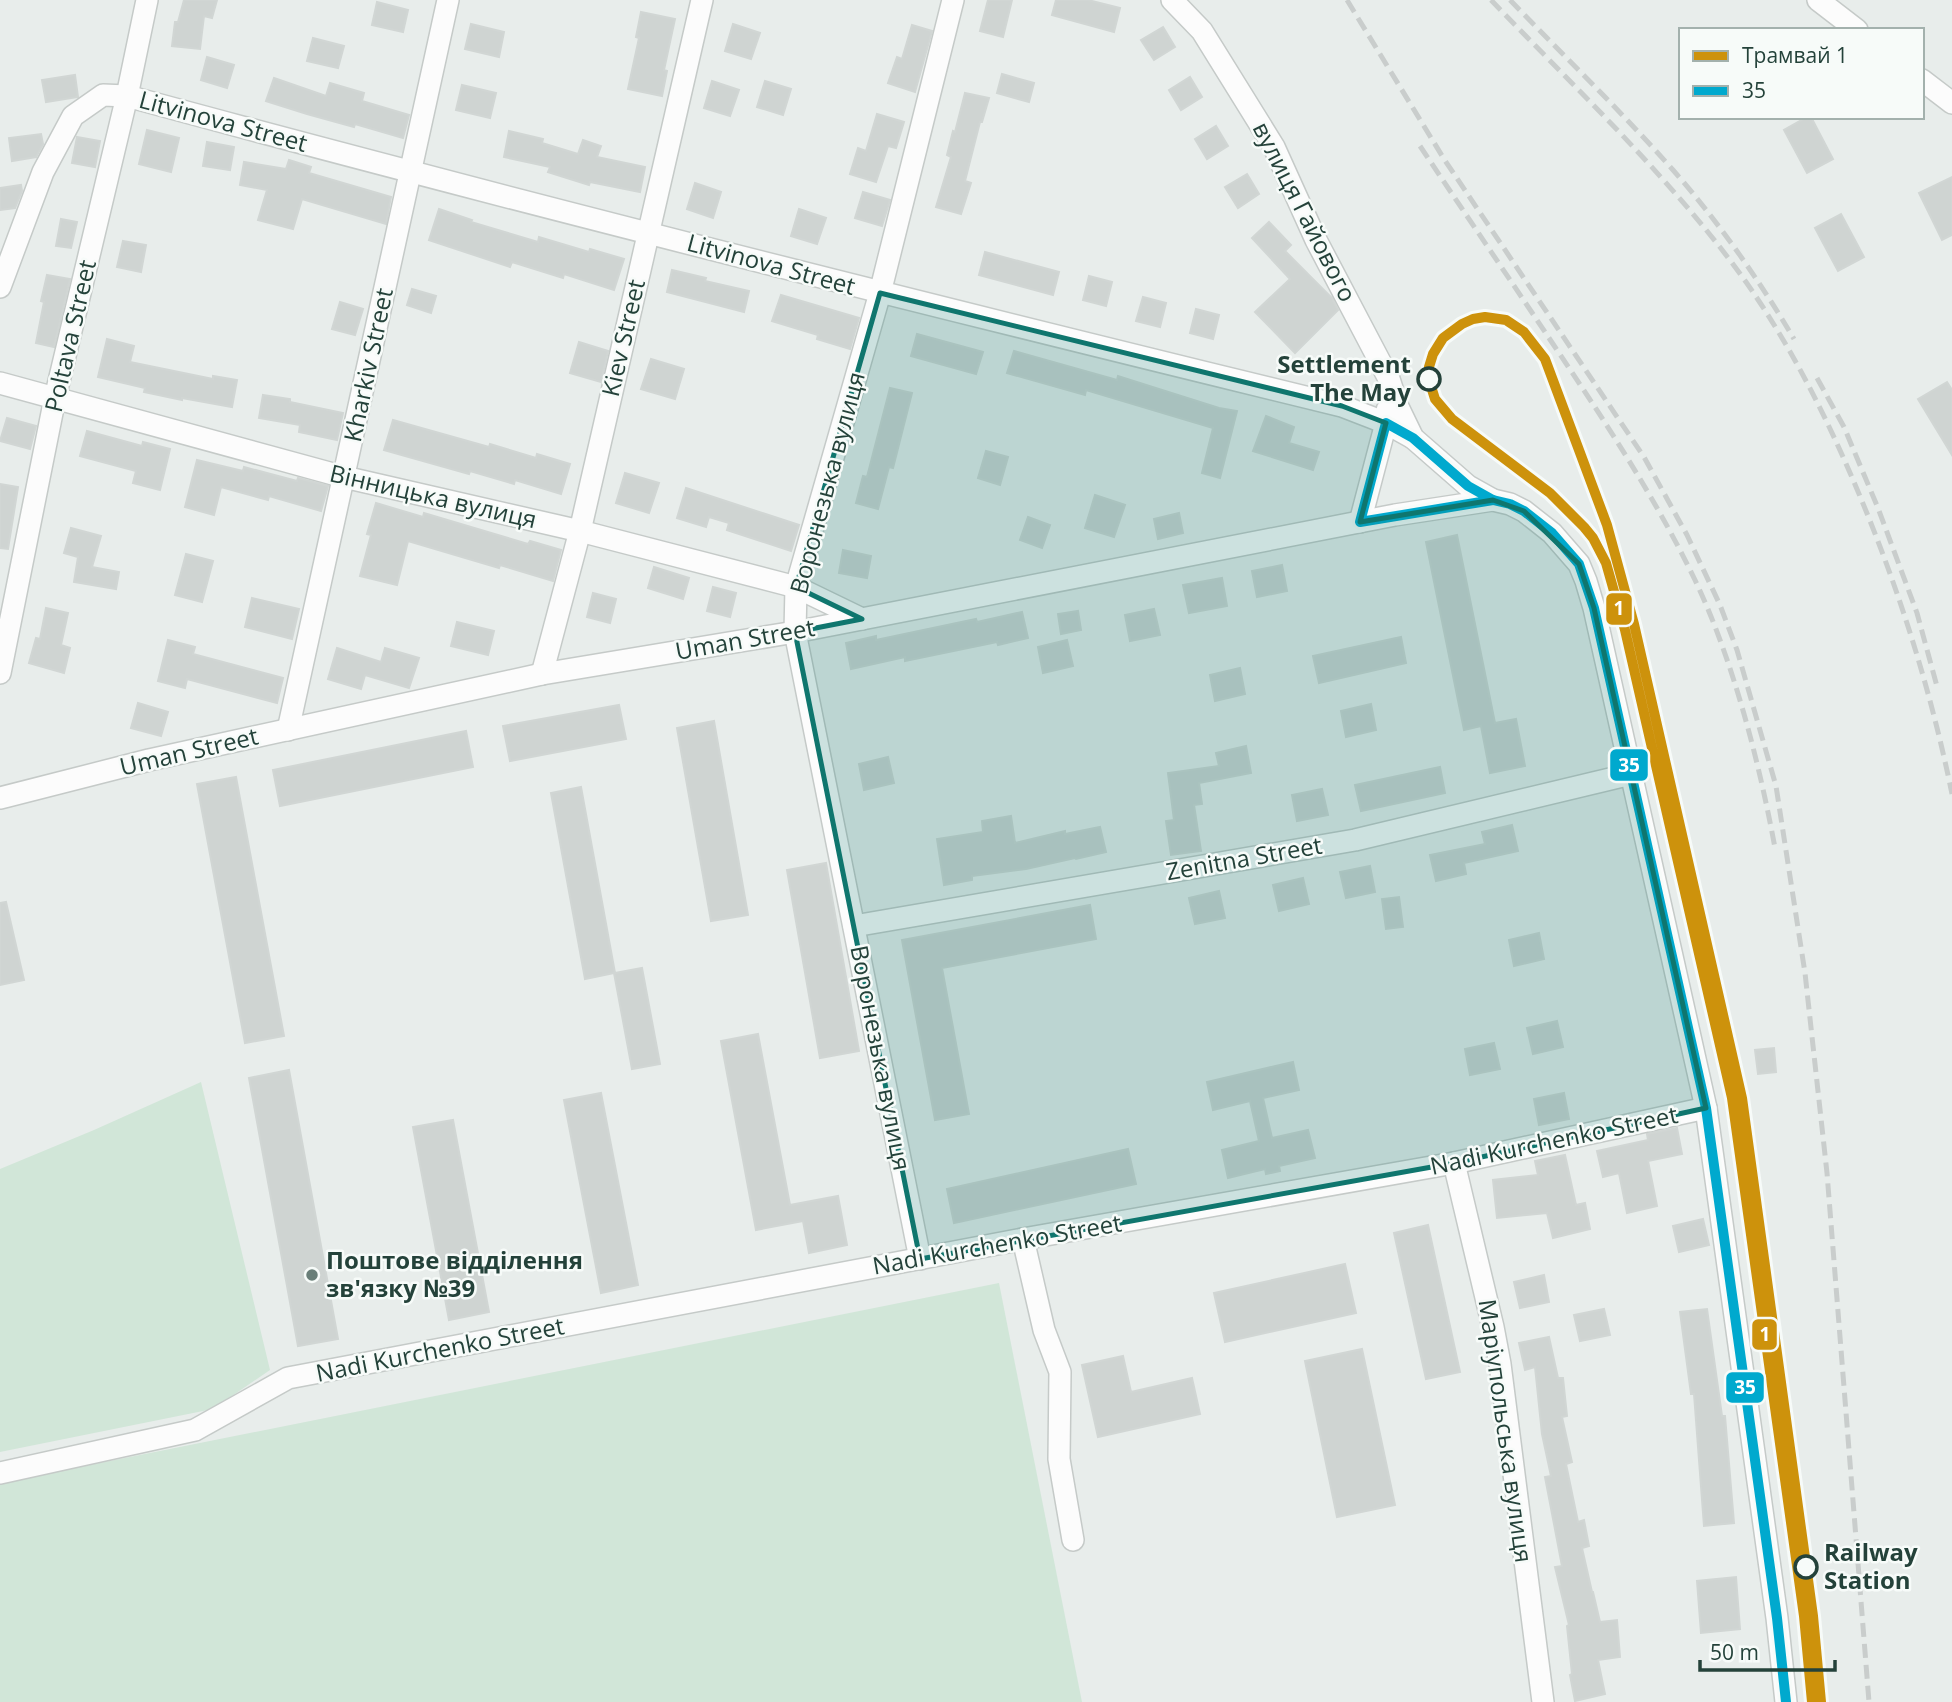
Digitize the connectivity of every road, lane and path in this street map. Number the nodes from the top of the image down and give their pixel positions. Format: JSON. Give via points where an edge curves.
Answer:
{"nodes":[{"id":1,"x":146,"y":0,"type":"edge"},
{"id":2,"x":448,"y":0,"type":"edge"},
{"id":3,"x":702,"y":0,"type":"edge"},
{"id":4,"x":953,"y":0,"type":"edge"},
{"id":5,"x":1172,"y":0,"type":"edge"},
{"id":6,"x":1818,"y":0,"type":"edge"},
{"id":7,"x":1854,"y":28,"type":"edge"},
{"id":8,"x":1924,"y":82,"type":"edge"},
{"id":9,"x":127,"y":96,"type":"junction"},
{"id":10,"x":1952,"y":103,"type":"edge"},
{"id":11,"x":411,"y":173,"type":"junction"},
{"id":12,"x":647,"y":233,"type":"junction"},
{"id":13,"x":0,"y":287,"type":"edge"},
{"id":14,"x":880,"y":293,"type":"junction"},
{"id":15,"x":1388,"y":379,"type":"junction"},
{"id":16,"x":0,"y":383,"type":"edge"},
{"id":17,"x":55,"y":398,"type":"junction"},
{"id":18,"x":1386,"y":423,"type":"junction"},
{"id":19,"x":1413,"y":438,"type":"junction"},
{"id":20,"x":344,"y":477,"type":"junction"},
{"id":21,"x":1493,"y":500,"type":"junction"},
{"id":22,"x":1360,"y":522,"type":"junction"},
{"id":23,"x":580,"y":531,"type":"junction"},
{"id":24,"x":796,"y":587,"type":"junction"},
{"id":25,"x":862,"y":619,"type":"junction"},
{"id":26,"x":795,"y":632,"type":"junction"},
{"id":27,"x":0,"y":673,"type":"edge"},
{"id":28,"x":542,"y":674,"type":"junction"},
{"id":29,"x":288,"y":730,"type":"junction"},
{"id":30,"x":1632,"y":774,"type":"junction"},
{"id":31,"x":0,"y":798,"type":"edge"},
{"id":32,"x":854,"y":926,"type":"junction"},
{"id":33,"x":1706,"y":1108,"type":"junction"},
{"id":34,"x":1454,"y":1163,"type":"junction"},
{"id":35,"x":1023,"y":1239,"type":"junction"},
{"id":36,"x":920,"y":1259,"type":"junction"},
{"id":37,"x":0,"y":1473,"type":"edge"},
{"id":38,"x":1073,"y":1540,"type":"dead end"},
{"id":39,"x":1544,"y":1702,"type":"edge"},
{"id":40,"x":1786,"y":1702,"type":"edge"}],
"edges":[{"from":1,"to":9,"type":"street","name":"Poltava Street"},
{"from":2,"to":11,"type":"street","name":"Kharkiv Street"},
{"from":3,"to":12,"type":"street","name":"Kiev Street"},
{"from":4,"to":14,"type":"street","name":"Воронезька вулиця"},
{"from":5,"to":15,"type":"street","name":"вулиця Гайового","via":[[1202,31],[1274,147]]},
{"from":6,"to":7,"type":"street"},
{"from":8,"to":10,"type":"street"},
{"from":9,"to":11,"type":"street","name":"Litvinova Street"},
{"from":9,"to":13,"type":"street","via":[[103,95],[73,116],[43,172]]},
{"from":9,"to":17,"type":"street","name":"Poltava Street"},
{"from":11,"to":12,"type":"street","name":"Litvinova Street"},
{"from":11,"to":20,"type":"street","name":"Kharkiv Street"},
{"from":12,"to":14,"type":"street","name":"Litvinova Street"},
{"from":12,"to":23,"type":"street","name":"Kiev Street"},
{"from":14,"to":18,"type":"street","name":"Litvinova Street","via":[[1342,407]]},
{"from":14,"to":24,"type":"street","name":"Воронезька вулиця"},
{"from":15,"to":18,"type":"street"},
{"from":15,"to":19,"type":"street","name":"вулиця Гайового"},
{"from":16,"to":17,"type":"street","name":"Вінницька вулиця"},
{"from":17,"to":20,"type":"street","name":"Вінницька вулиця"},
{"from":17,"to":27,"type":"street","name":"Poltava Street"},
{"from":18,"to":19,"type":"street","name":"Litvinova Street"},
{"from":18,"to":22,"type":"street"},
{"from":19,"to":21,"type":"street","via":[[1468,486]]},
{"from":20,"to":23,"type":"street","name":"Вінницька вулиця"},
{"from":20,"to":29,"type":"street","name":"Kharkiv Street"},
{"from":21,"to":22,"type":"street","name":"Uman Street"},
{"from":21,"to":30,"type":"street","via":[[1524,511],[1552,533],[1579,564],[1594,608]]},
{"from":22,"to":25,"type":"street","name":"Uman Street"},
{"from":23,"to":24,"type":"street","name":"Вінницька вулиця"},
{"from":23,"to":28,"type":"street","name":"Kiev Street"},
{"from":24,"to":25,"type":"street","name":"Вінницька вулиця"},
{"from":24,"to":26,"type":"street","name":"Воронезька вулиця"},
{"from":25,"to":26,"type":"street","name":"Uman Street"},
{"from":26,"to":28,"type":"street","name":"Uman Street"},
{"from":26,"to":32,"type":"street","name":"Воронезька вулиця"},
{"from":28,"to":29,"type":"street","name":"Uman Street"},
{"from":29,"to":31,"type":"street","name":"Uman Street"},
{"from":30,"to":32,"type":"street","name":"Zenitna Street","via":[[1355,840]]},
{"from":30,"to":33,"type":"street"},
{"from":32,"to":36,"type":"street","name":"Воронезька вулиця"},
{"from":33,"to":34,"type":"street","name":"Nadi Kurchenko Street"},
{"from":33,"to":40,"type":"street"},
{"from":34,"to":35,"type":"street","name":"Nadi Kurchenko Street"},
{"from":34,"to":39,"type":"street","name":"Маріупольська вулиця","via":[[1500,1364]]},
{"from":35,"to":36,"type":"street","name":"Nadi Kurchenko Street"},
{"from":35,"to":38,"type":"street","via":[[1044,1329],[1060,1372],[1059,1459]]},
{"from":36,"to":37,"type":"street","name":"Nadi Kurchenko Street","via":[[288,1378],[195,1430]]}]}
